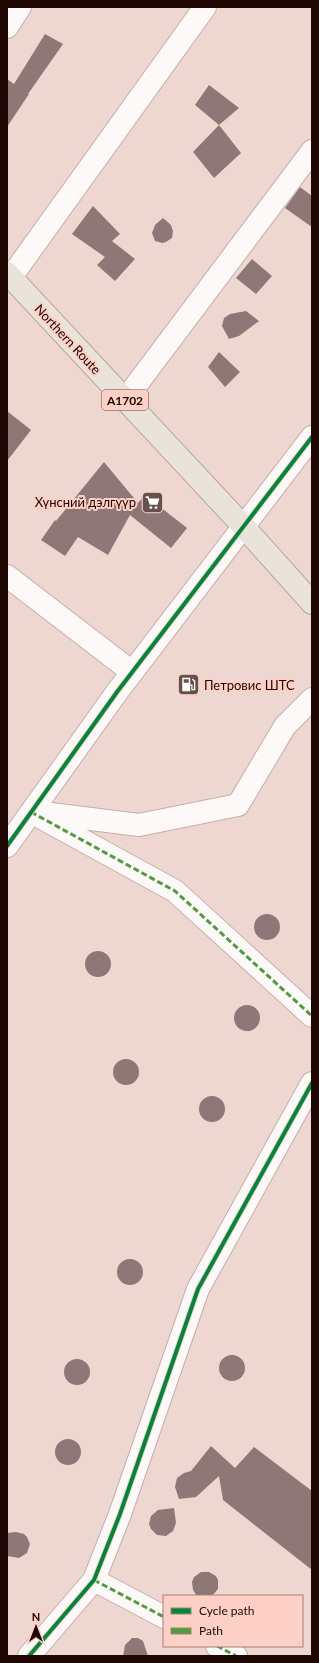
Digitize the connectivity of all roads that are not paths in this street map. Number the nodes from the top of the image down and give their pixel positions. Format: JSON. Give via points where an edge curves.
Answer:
{"nodes":[{"id":1,"x":20,"y":7,"type":"edge"},
{"id":2,"x":205,"y":7,"type":"edge"},
{"id":3,"x":7,"y":27,"type":"edge"},
{"id":4,"x":312,"y":151,"type":"edge"},
{"id":5,"x":9,"y":275,"type":"edge"},
{"id":6,"x":125,"y":400,"type":"junction"},
{"id":7,"x":312,"y":437,"type":"edge"},
{"id":8,"x":244,"y":527,"type":"junction"},
{"id":9,"x":7,"y":576,"type":"edge"},
{"id":10,"x":312,"y":602,"type":"edge"},
{"id":11,"x":132,"y":672,"type":"junction"},
{"id":12,"x":312,"y":699,"type":"edge"},
{"id":13,"x":31,"y":812,"type":"junction"},
{"id":14,"x":7,"y":846,"type":"edge"},
{"id":15,"x":312,"y":1016,"type":"edge"},
{"id":16,"x":312,"y":1083,"type":"edge"},
{"id":17,"x":94,"y":1580,"type":"junction"},
{"id":18,"x":163,"y":1616,"type":"edge"},
{"id":19,"x":220,"y":1647,"type":"edge"},
{"id":20,"x":29,"y":1656,"type":"edge"},
{"id":21,"x":236,"y":1656,"type":"edge"}],
"edges":[{"from":1,"to":3,"type":"street"},
{"from":2,"to":5,"type":"street"},
{"from":4,"to":6,"type":"street"},
{"from":5,"to":6,"type":"highway","name":"Northern Route","number":"A1702"},
{"from":6,"to":8,"type":"highway","name":"Northern Route","number":"A1702"},
{"from":7,"to":8,"type":"street"},
{"from":8,"to":10,"type":"highway","number":"A1702"},
{"from":8,"to":11,"type":"street"},
{"from":9,"to":11,"type":"street"},
{"from":11,"to":13,"type":"street"},
{"from":12,"to":13,"type":"street","via":[[285,726],[238,805],[139,826]]},
{"from":13,"to":14,"type":"street"},
{"from":13,"to":15,"type":"street","via":[[174,891]]},
{"from":16,"to":17,"type":"street","via":[[198,1289],[120,1514]]},
{"from":17,"to":18,"type":"street"},
{"from":17,"to":20,"type":"street"},
{"from":19,"to":21,"type":"street"}]}
